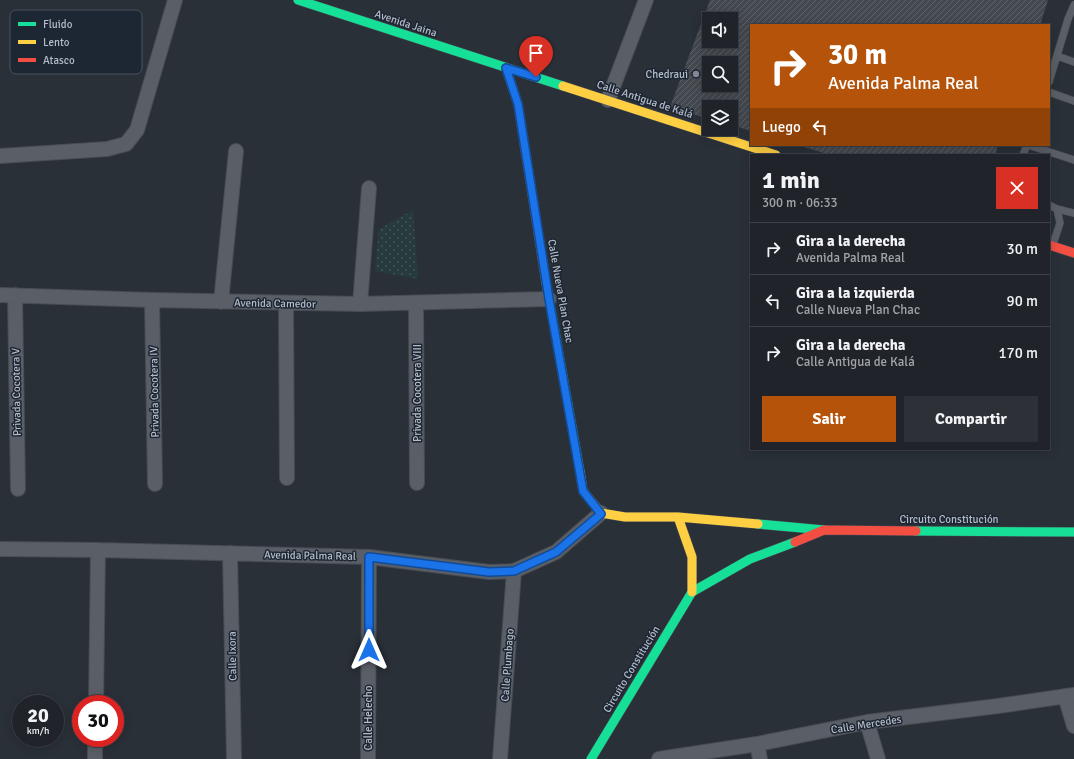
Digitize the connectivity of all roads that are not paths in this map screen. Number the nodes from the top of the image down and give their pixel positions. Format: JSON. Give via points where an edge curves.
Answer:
{"nodes":[{"id":1,"x":175,"y":0,"type":"edge"},
{"id":2,"x":298,"y":0,"type":"edge"},
{"id":3,"x":646,"y":0,"type":"edge"},
{"id":4,"x":1074,"y":5,"type":"edge"},
{"id":5,"x":1071,"y":20,"type":"edge"},
{"id":6,"x":1057,"y":56,"type":"junction"},
{"id":7,"x":1074,"y":62,"type":"edge"},
{"id":8,"x":506,"y":68,"type":"junction"},
{"id":9,"x":1050,"y":79,"type":"edge"},
{"id":10,"x":1050,"y":92,"type":"edge"},
{"id":11,"x":608,"y":100,"type":"junction"},
{"id":12,"x":1074,"y":101,"type":"edge"},
{"id":13,"x":1030,"y":146,"type":"edge"},
{"id":14,"x":236,"y":151,"type":"dead end"},
{"id":15,"x":773,"y":154,"type":"edge"},
{"id":16,"x":0,"y":156,"type":"edge"},
{"id":17,"x":1074,"y":160,"type":"edge"},
{"id":18,"x":369,"y":188,"type":"dead end"},
{"id":19,"x":1050,"y":206,"type":"edge"},
{"id":20,"x":1057,"y":209,"type":"junction"},
{"id":21,"x":1074,"y":213,"type":"edge"},
{"id":22,"x":1051,"y":246,"type":"edge"},
{"id":23,"x":1074,"y":253,"type":"edge"},
{"id":24,"x":0,"y":295,"type":"edge"},
{"id":25,"x":15,"y":295,"type":"junction"},
{"id":26,"x":549,"y":299,"type":"junction"},
{"id":27,"x":152,"y":300,"type":"junction"},
{"id":28,"x":222,"y":302,"type":"junction"},
{"id":29,"x":286,"y":303,"type":"junction"},
{"id":30,"x":416,"y":303,"type":"junction"},
{"id":31,"x":360,"y":304,"type":"junction"},
{"id":32,"x":287,"y":478,"type":"dead end"},
{"id":33,"x":417,"y":483,"type":"dead end"},
{"id":34,"x":155,"y":484,"type":"dead end"},
{"id":35,"x":18,"y":489,"type":"dead end"},
{"id":36,"x":601,"y":514,"type":"junction"},
{"id":37,"x":678,"y":517,"type":"junction"},
{"id":38,"x":824,"y":530,"type":"junction"},
{"id":39,"x":1074,"y":532,"type":"edge"},
{"id":40,"x":0,"y":549,"type":"edge"},
{"id":41,"x":98,"y":550,"type":"junction"},
{"id":42,"x":230,"y":553,"type":"junction"},
{"id":43,"x":369,"y":557,"type":"junction"},
{"id":44,"x":514,"y":571,"type":"junction"},
{"id":45,"x":692,"y":592,"type":"junction"},
{"id":46,"x":96,"y":695,"type":"edge"},
{"id":47,"x":1070,"y":696,"type":"edge"},
{"id":48,"x":868,"y":722,"type":"junction"},
{"id":49,"x":1074,"y":726,"type":"edge"},
{"id":50,"x":757,"y":744,"type":"junction"},
{"id":51,"x":95,"y":747,"type":"edge"},
{"id":52,"x":95,"y":759,"type":"edge"},
{"id":53,"x":234,"y":759,"type":"edge"},
{"id":54,"x":368,"y":759,"type":"edge"},
{"id":55,"x":500,"y":759,"type":"edge"},
{"id":56,"x":591,"y":759,"type":"edge"},
{"id":57,"x":659,"y":759,"type":"edge"},
{"id":58,"x":760,"y":759,"type":"edge"},
{"id":59,"x":878,"y":759,"type":"edge"}],
"edges":[{"from":1,"to":16,"type":"street","via":[[137,130],[126,144],[107,149]]},
{"from":2,"to":8,"type":"main road","name":"Avenida Jaina"},
{"from":3,"to":11,"type":"street"},
{"from":4,"to":5,"type":"lane"},
{"from":5,"to":6,"type":"lane"},
{"from":6,"to":7,"type":"lane"},
{"from":6,"to":9,"type":"lane"},
{"from":8,"to":11,"type":"main road","name":"Calle Antigua de Kalá"},
{"from":8,"to":26,"type":"main road","name":"Calle Nueva Plan Chac","via":[[518,104]]},
{"from":10,"to":12,"type":"lane"},
{"from":11,"to":15,"type":"main road","name":"Calle Antigua de Kalá"},
{"from":13,"to":17,"type":"lane"},
{"from":14,"to":28,"type":"street"},
{"from":18,"to":31,"type":"street"},
{"from":19,"to":20,"type":"lane"},
{"from":20,"to":21,"type":"lane"},
{"from":20,"to":22,"type":"lane","via":[[1060,223]]},
{"from":22,"to":23,"type":"main road"},
{"from":24,"to":25,"type":"street","name":"Avenida Camedor"},
{"from":25,"to":27,"type":"street","name":"Avenida Camedor"},
{"from":25,"to":35,"type":"street","name":"Privada Cocotera V"},
{"from":26,"to":30,"type":"street","name":"Avenida Camedor"},
{"from":26,"to":36,"type":"main road","name":"Calle Nueva Plan Chac","via":[[583,491]]},
{"from":27,"to":28,"type":"street","name":"Avenida Camedor"},
{"from":27,"to":34,"type":"street","name":"Privada Cocotera IV"},
{"from":28,"to":29,"type":"street","name":"Avenida Camedor"},
{"from":29,"to":31,"type":"street","name":"Avenida Camedor"},
{"from":29,"to":32,"type":"street"},
{"from":30,"to":31,"type":"street","name":"Avenida Camedor"},
{"from":30,"to":33,"type":"street","name":"Privada Cocotera VIII"},
{"from":36,"to":37,"type":"main road","name":"Circuito Constitución","via":[[625,518]]},
{"from":36,"to":44,"type":"street","name":"Avenida Palma Real","via":[[556,552]]},
{"from":37,"to":38,"type":"main road","name":"Circuito Constitución"},
{"from":37,"to":45,"type":"main road","via":[[692,557]]},
{"from":38,"to":39,"type":"main road","name":"Circuito Constitución"},
{"from":38,"to":45,"type":"main road","name":"Circuito Constitución","via":[[750,558]]},
{"from":40,"to":41,"type":"street","name":"Avenida Palma Real"},
{"from":41,"to":42,"type":"street","name":"Avenida Palma Real"},
{"from":41,"to":46,"type":"street"},
{"from":42,"to":43,"type":"street","name":"Avenida Palma Real"},
{"from":42,"to":53,"type":"street","name":"Calle Ixora"},
{"from":43,"to":44,"type":"street","name":"Avenida Palma Real","via":[[489,572]]},
{"from":43,"to":54,"type":"street","name":"Calle Helecho"},
{"from":44,"to":55,"type":"street","name":"Calle Plumbago"},
{"from":45,"to":56,"type":"main road","name":"Circuito Constitución"},
{"from":47,"to":48,"type":"street","name":"Calle Mercedes"},
{"from":47,"to":49,"type":"street"},
{"from":48,"to":50,"type":"street","name":"Calle Mercedes"},
{"from":48,"to":59,"type":"street"},
{"from":50,"to":57,"type":"street","name":"Calle Mercedes"},
{"from":50,"to":58,"type":"street"},
{"from":51,"to":52,"type":"street"}]}
